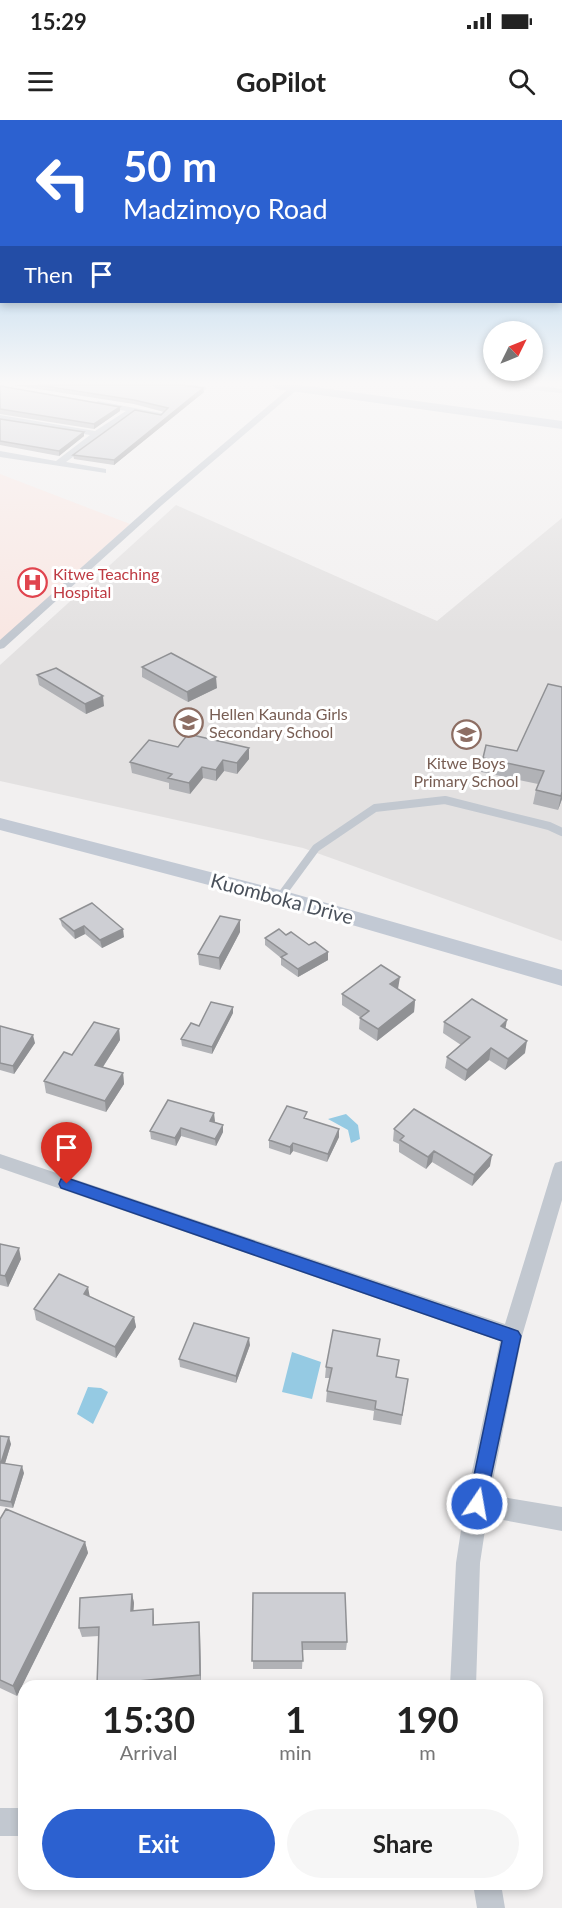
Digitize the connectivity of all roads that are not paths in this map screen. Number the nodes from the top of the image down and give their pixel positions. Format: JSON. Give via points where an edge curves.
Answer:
{"nodes":[{"id":1,"x":89,"y":468,"type":"edge"},
{"id":2,"x":200,"y":468,"type":"edge"},
{"id":3,"x":103,"y":471,"type":"dead end"},
{"id":4,"x":0,"y":646,"type":"edge"},
{"id":5,"x":0,"y":824,"type":"edge"},
{"id":6,"x":562,"y":832,"type":"edge"},
{"id":7,"x":280,"y":897,"type":"junction"},
{"id":8,"x":562,"y":978,"type":"edge"},
{"id":9,"x":0,"y":1161,"type":"edge"},
{"id":10,"x":562,"y":1168,"type":"edge"},
{"id":11,"x":512,"y":1336,"type":"junction"},
{"id":12,"x":477,"y":1504,"type":"junction"},
{"id":13,"x":562,"y":1519,"type":"edge"},
{"id":14,"x":463,"y":1680,"type":"edge"},
{"id":15,"x":0,"y":1822,"type":"edge"},
{"id":16,"x":18,"y":1822,"type":"edge"},
{"id":17,"x":488,"y":1890,"type":"edge"},
{"id":18,"x":491,"y":1908,"type":"edge"}],
"edges":[{"from":1,"to":3,"type":"street"},
{"from":2,"to":4,"type":"street"},
{"from":5,"to":7,"type":"main road","name":"Kuomboka Drive"},
{"from":6,"to":7,"type":"lane","via":[[445,800],[375,808],[316,848]]},
{"from":7,"to":8,"type":"main road","name":"Kuomboka Drive"},
{"from":9,"to":11,"type":"street"},
{"from":10,"to":11,"type":"street"},
{"from":11,"to":12,"type":"street"},
{"from":12,"to":13,"type":"street"},
{"from":12,"to":14,"type":"street","via":[[468,1563]]},
{"from":15,"to":16,"type":"street"},
{"from":17,"to":18,"type":"street"}]}
